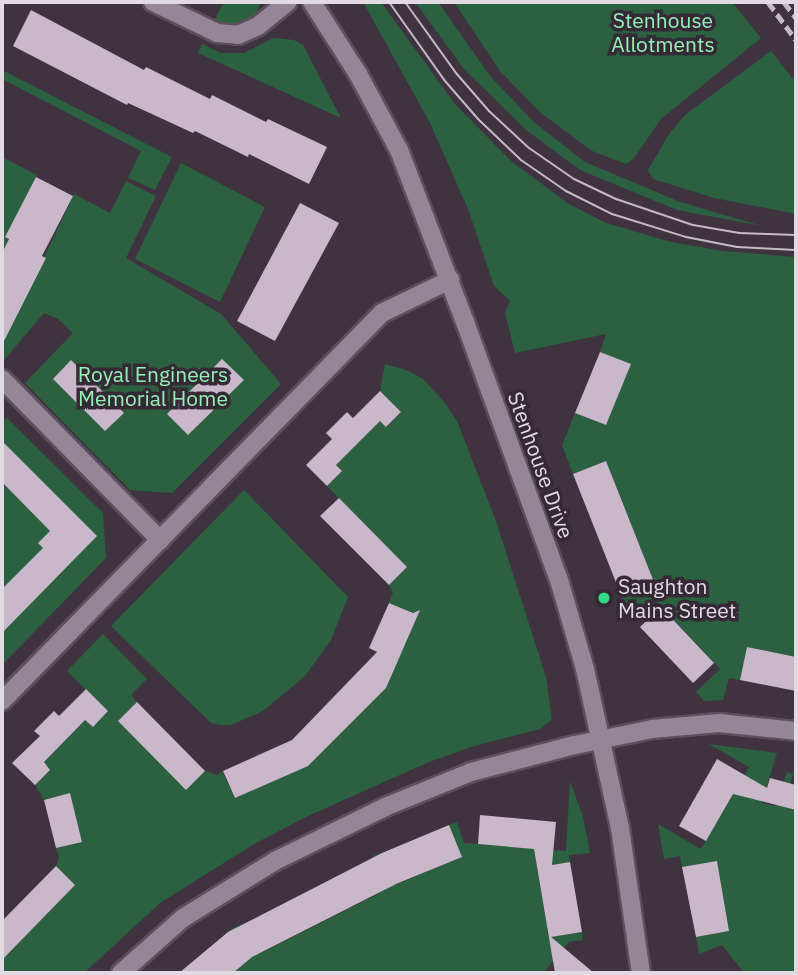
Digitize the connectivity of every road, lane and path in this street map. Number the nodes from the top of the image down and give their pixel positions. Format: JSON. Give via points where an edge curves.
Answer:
{"nodes":[{"id":1,"x":153,"y":2,"type":"edge"},
{"id":2,"x":288,"y":2,"type":"edge"},
{"id":3,"x":312,"y":2,"type":"edge"},
{"id":4,"x":450,"y":280,"type":"junction"},
{"id":5,"x":5,"y":389,"type":"edge"},
{"id":6,"x":160,"y":540,"type":"junction"},
{"id":7,"x":2,"y":701,"type":"edge"},
{"id":8,"x":796,"y":731,"type":"edge"},
{"id":9,"x":601,"y":739,"type":"junction"},
{"id":10,"x":121,"y":973,"type":"edge"},
{"id":11,"x":641,"y":973,"type":"edge"}],
"edges":[{"from":1,"to":2,"type":"street","via":[[217,33],[239,35]]},
{"from":3,"to":4,"type":"street","name":"Stenhouse Drive","via":[[399,150]]},
{"from":4,"to":6,"type":"street","via":[[382,313]]},
{"from":4,"to":9,"type":"street","name":"Stenhouse Drive","via":[[559,580]]},
{"from":5,"to":6,"type":"street"},
{"from":6,"to":7,"type":"street"},
{"from":8,"to":9,"type":"street","via":[[719,723]]},
{"from":9,"to":10,"type":"street","via":[[471,772],[356,820],[209,901]]},
{"from":9,"to":11,"type":"street","name":"Stenhouse Drive","via":[[620,828]]}]}
